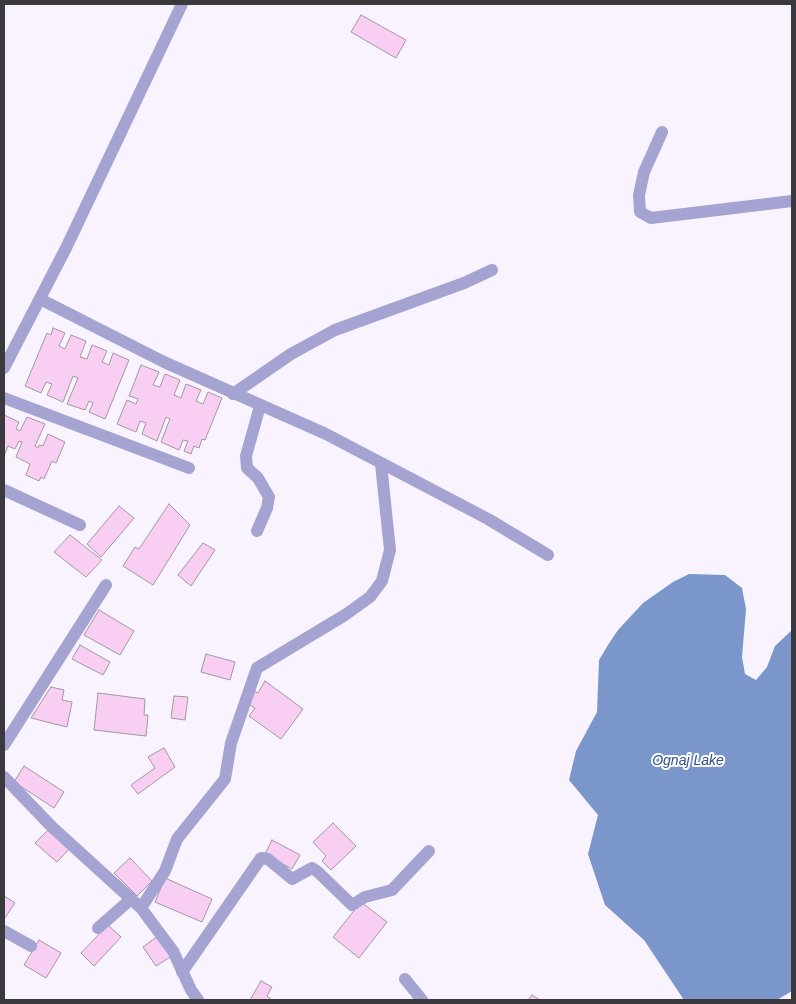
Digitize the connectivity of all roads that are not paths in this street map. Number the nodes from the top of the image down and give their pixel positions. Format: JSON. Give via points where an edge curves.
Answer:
{"nodes":[{"id":1,"x":182,"y":4,"type":"edge"},
{"id":2,"x":662,"y":132,"type":"dead end"},
{"id":3,"x":792,"y":201,"type":"edge"},
{"id":4,"x":492,"y":270,"type":"dead end"},
{"id":5,"x":40,"y":299,"type":"junction"},
{"id":6,"x":4,"y":368,"type":"edge"},
{"id":7,"x":233,"y":394,"type":"junction"},
{"id":8,"x":4,"y":398,"type":"edge"},
{"id":9,"x":260,"y":406,"type":"junction"},
{"id":10,"x":381,"y":464,"type":"junction"},
{"id":11,"x":189,"y":468,"type":"dead end"},
{"id":12,"x":4,"y":490,"type":"edge"},
{"id":13,"x":80,"y":525,"type":"dead end"},
{"id":14,"x":256,"y":531,"type":"dead end"},
{"id":15,"x":548,"y":555,"type":"dead end"},
{"id":16,"x":106,"y":585,"type":"dead end"},
{"id":17,"x":4,"y":745,"type":"edge"},
{"id":18,"x":4,"y":777,"type":"edge"},
{"id":19,"x":429,"y":851,"type":"dead end"},
{"id":20,"x":131,"y":900,"type":"junction"},
{"id":21,"x":142,"y":908,"type":"junction"},
{"id":22,"x":98,"y":928,"type":"dead end"},
{"id":23,"x":4,"y":931,"type":"edge"},
{"id":24,"x":31,"y":946,"type":"dead end"},
{"id":25,"x":182,"y":972,"type":"junction"},
{"id":26,"x":405,"y":979,"type":"dead end"},
{"id":27,"x":198,"y":1000,"type":"edge"},
{"id":28,"x":422,"y":1000,"type":"edge"}],
"edges":[{"from":1,"to":5,"type":"street"},
{"from":2,"to":3,"type":"street","via":[[644,172],[639,195],[640,212],[652,218]]},
{"from":4,"to":7,"type":"street","via":[[335,330],[291,354]]},
{"from":5,"to":6,"type":"street"},
{"from":5,"to":7,"type":"street"},
{"from":7,"to":9,"type":"street"},
{"from":8,"to":11,"type":"street"},
{"from":9,"to":10,"type":"street","via":[[326,434]]},
{"from":9,"to":14,"type":"street","via":[[246,456],[247,468],[258,478],[269,497]]},
{"from":10,"to":15,"type":"street","via":[[488,519]]},
{"from":10,"to":21,"type":"street","via":[[390,550],[382,581],[370,597],[345,615],[257,668],[231,743],[225,779],[177,839],[166,871]]},
{"from":12,"to":13,"type":"street"},
{"from":16,"to":17,"type":"street"},
{"from":18,"to":20,"type":"street","via":[[52,827]]},
{"from":19,"to":25,"type":"street","via":[[392,890],[365,897],[352,905],[312,868],[292,879],[268,859],[261,858]]},
{"from":20,"to":21,"type":"street"},
{"from":20,"to":22,"type":"street"},
{"from":21,"to":25,"type":"street","via":[[173,951]]},
{"from":23,"to":24,"type":"street"},
{"from":25,"to":27,"type":"street"},
{"from":26,"to":28,"type":"street"}]}
